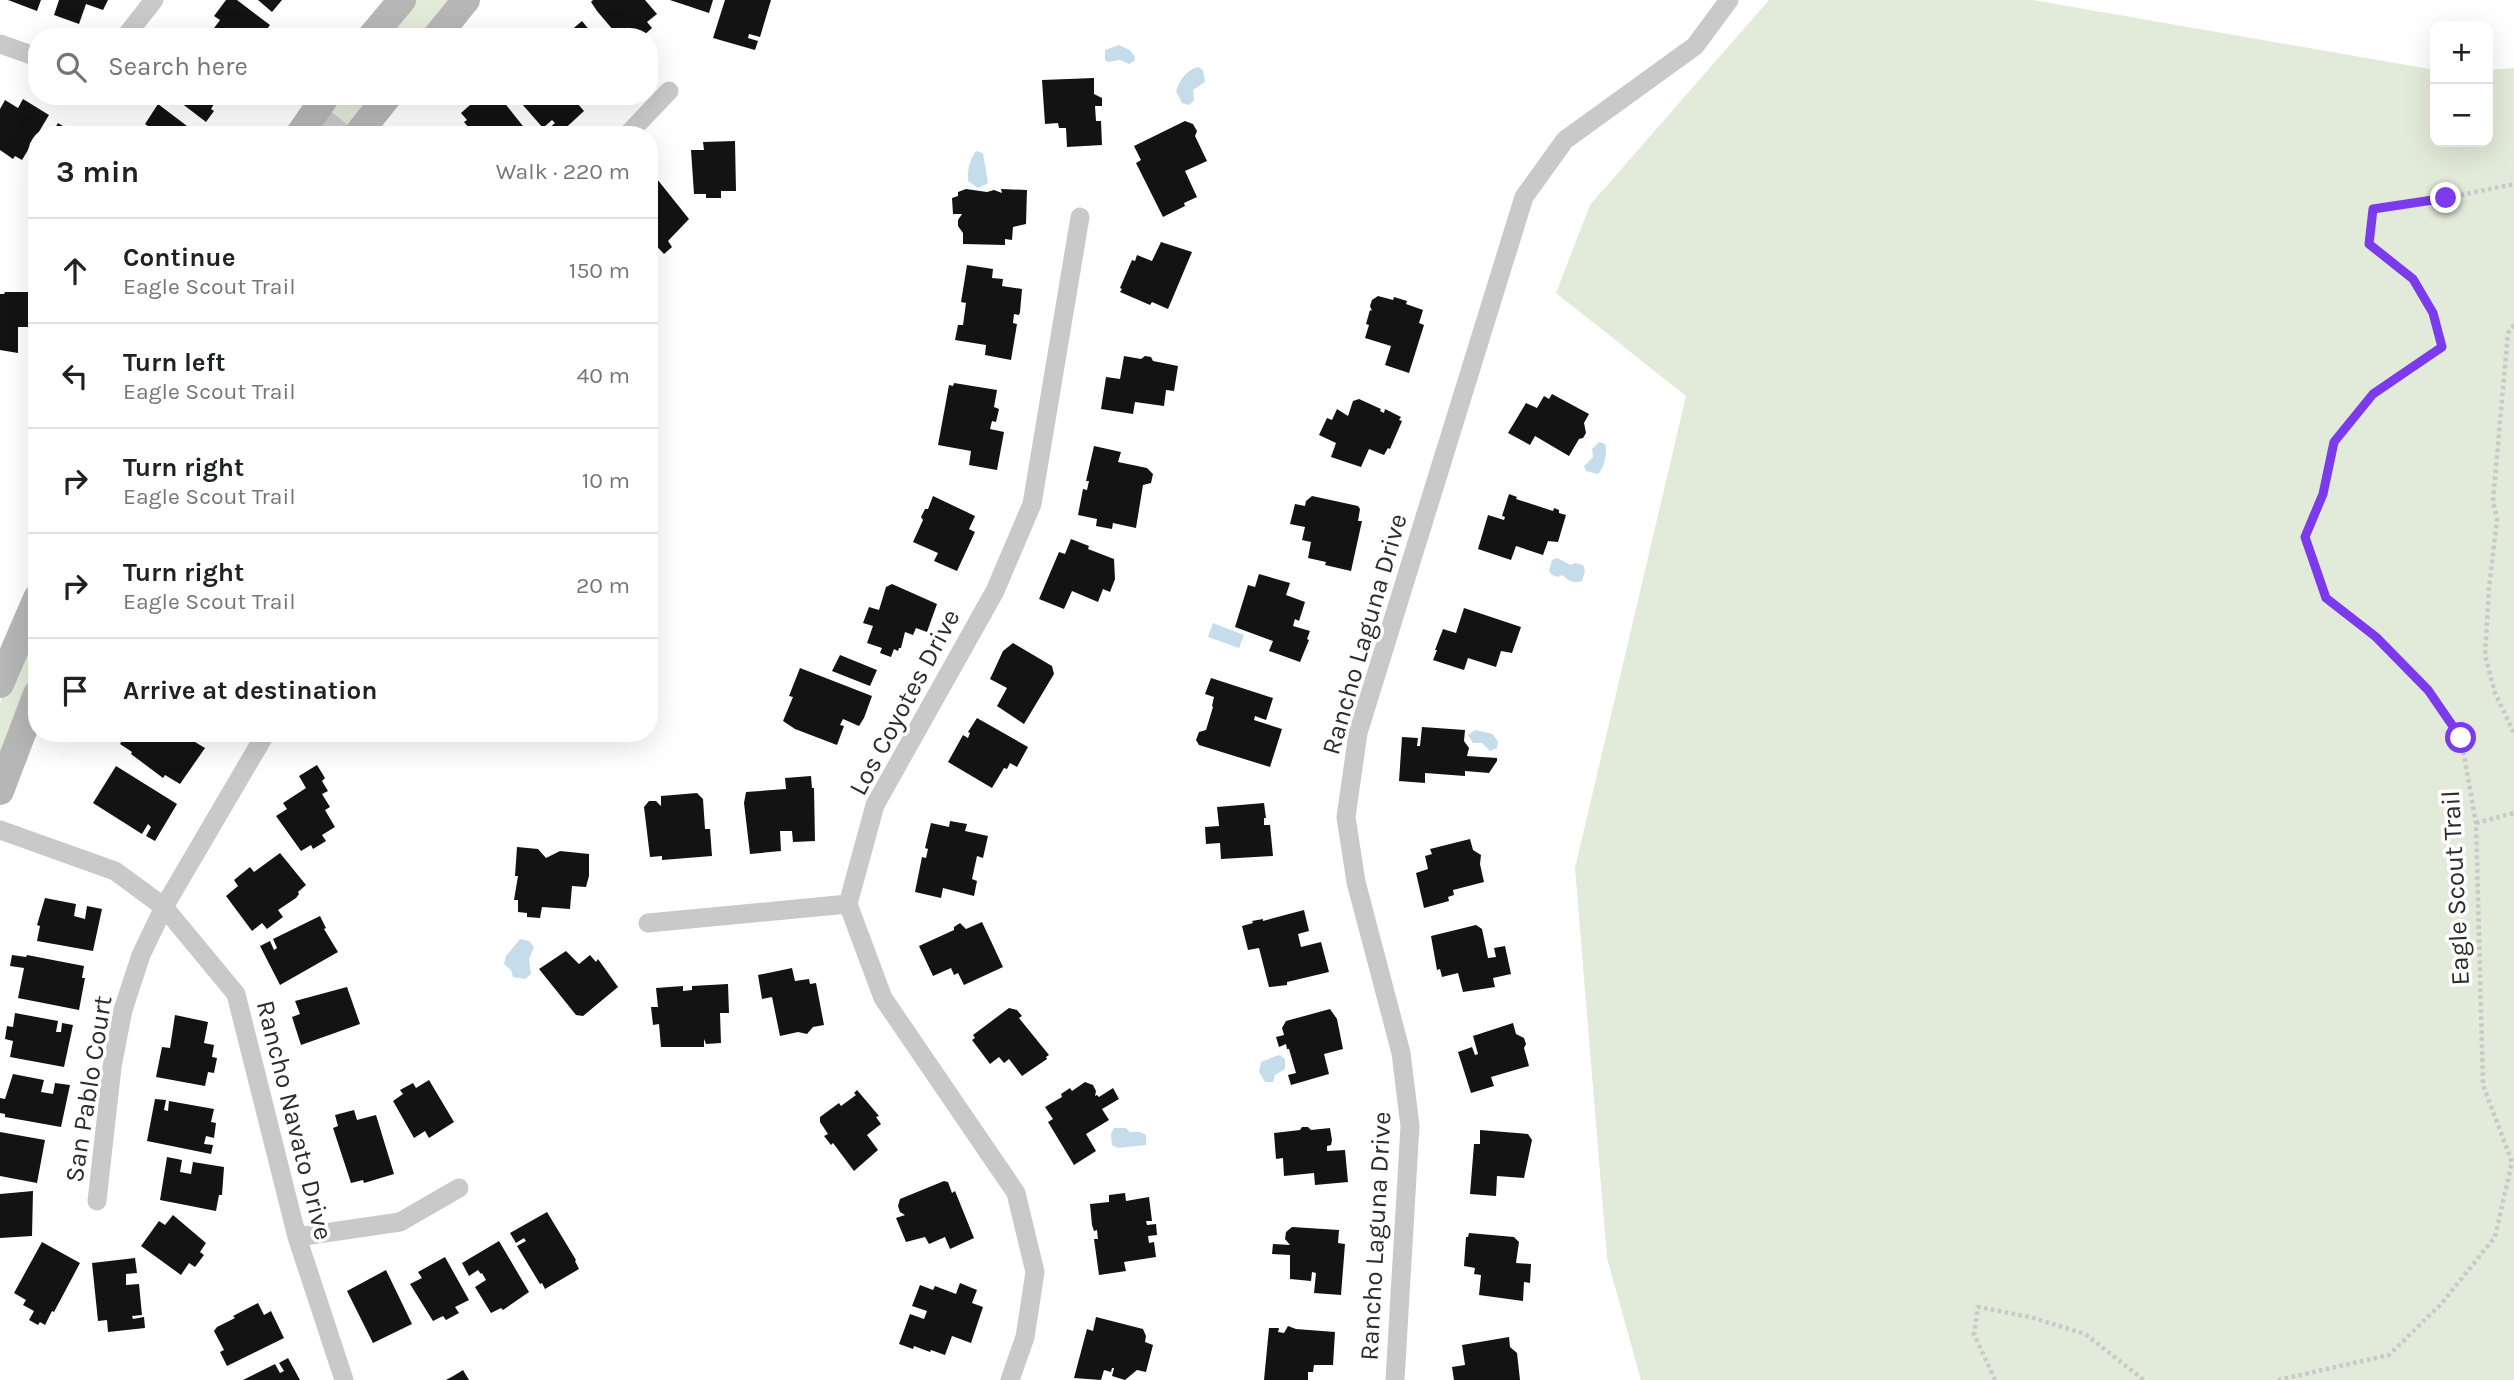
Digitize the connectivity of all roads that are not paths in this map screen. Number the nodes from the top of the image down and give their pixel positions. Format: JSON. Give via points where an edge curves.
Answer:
{"nodes":[{"id":1,"x":155,"y":0,"type":"edge"},
{"id":2,"x":402,"y":0,"type":"edge"},
{"id":3,"x":466,"y":0,"type":"edge"},
{"id":4,"x":1729,"y":0,"type":"edge"},
{"id":5,"x":132,"y":28,"type":"edge"},
{"id":6,"x":379,"y":28,"type":"edge"},
{"id":7,"x":443,"y":28,"type":"edge"},
{"id":8,"x":0,"y":44,"type":"edge"},
{"id":9,"x":28,"y":54,"type":"edge"},
{"id":10,"x":669,"y":91,"type":"dead end"},
{"id":11,"x":658,"y":103,"type":"edge"},
{"id":12,"x":319,"y":105,"type":"edge"},
{"id":13,"x":321,"y":105,"type":"edge"},
{"id":14,"x":381,"y":105,"type":"edge"},
{"id":15,"x":656,"y":105,"type":"edge"},
{"id":16,"x":305,"y":126,"type":"edge"},
{"id":17,"x":338,"y":126,"type":"edge"},
{"id":18,"x":365,"y":126,"type":"edge"},
{"id":19,"x":636,"y":126,"type":"edge"},
{"id":20,"x":1080,"y":217,"type":"dead end"},
{"id":21,"x":28,"y":619,"type":"edge"},
{"id":22,"x":0,"y":684,"type":"edge"},
{"id":23,"x":28,"y":718,"type":"edge"},
{"id":24,"x":261,"y":742,"type":"edge"},
{"id":25,"x":0,"y":791,"type":"edge"},
{"id":26,"x":0,"y":830,"type":"edge"},
{"id":27,"x":848,"y":905,"type":"junction"},
{"id":28,"x":164,"y":907,"type":"junction"},
{"id":29,"x":648,"y":923,"type":"dead end"},
{"id":30,"x":459,"y":1188,"type":"dead end"},
{"id":31,"x":97,"y":1201,"type":"dead end"},
{"id":32,"x":297,"y":1237,"type":"junction"},
{"id":33,"x":344,"y":1380,"type":"edge"},
{"id":34,"x":1010,"y":1380,"type":"edge"},
{"id":35,"x":1395,"y":1380,"type":"edge"}],
"edges":[{"from":1,"to":5,"type":"street"},
{"from":2,"to":6,"type":"main road"},
{"from":3,"to":7,"type":"main road"},
{"from":4,"to":35,"type":"street","name":"Rancho Laguna Drive","via":[[1695,46],[1565,140],[1524,197],[1358,733],[1346,817],[1356,882],[1401,1053],[1410,1126]]},
{"from":8,"to":9,"type":"street"},
{"from":10,"to":11,"type":"street"},
{"from":12,"to":16,"type":"main road"},
{"from":13,"to":17,"type":"street"},
{"from":14,"to":18,"type":"main road"},
{"from":15,"to":19,"type":"street"},
{"from":20,"to":27,"type":"street","name":"Los Coyotes Drive","via":[[1032,504],[995,591],[875,805]]},
{"from":21,"to":22,"type":"main road"},
{"from":23,"to":25,"type":"main road"},
{"from":24,"to":28,"type":"street","name":"San Pablo Court"},
{"from":26,"to":28,"type":"street","name":"Rancho Navato Drive","via":[[115,871]]},
{"from":27,"to":29,"type":"street"},
{"from":27,"to":34,"type":"street","via":[[883,998],[1016,1193],[1035,1272],[1025,1337]]},
{"from":28,"to":31,"type":"street","name":"San Pablo Court","via":[[141,955],[123,1010]]},
{"from":28,"to":32,"type":"street","name":"Rancho Navato Drive","via":[[236,994]]},
{"from":30,"to":32,"type":"street","via":[[400,1222]]},
{"from":32,"to":33,"type":"street","name":"Rancho Navato Drive"}]}
